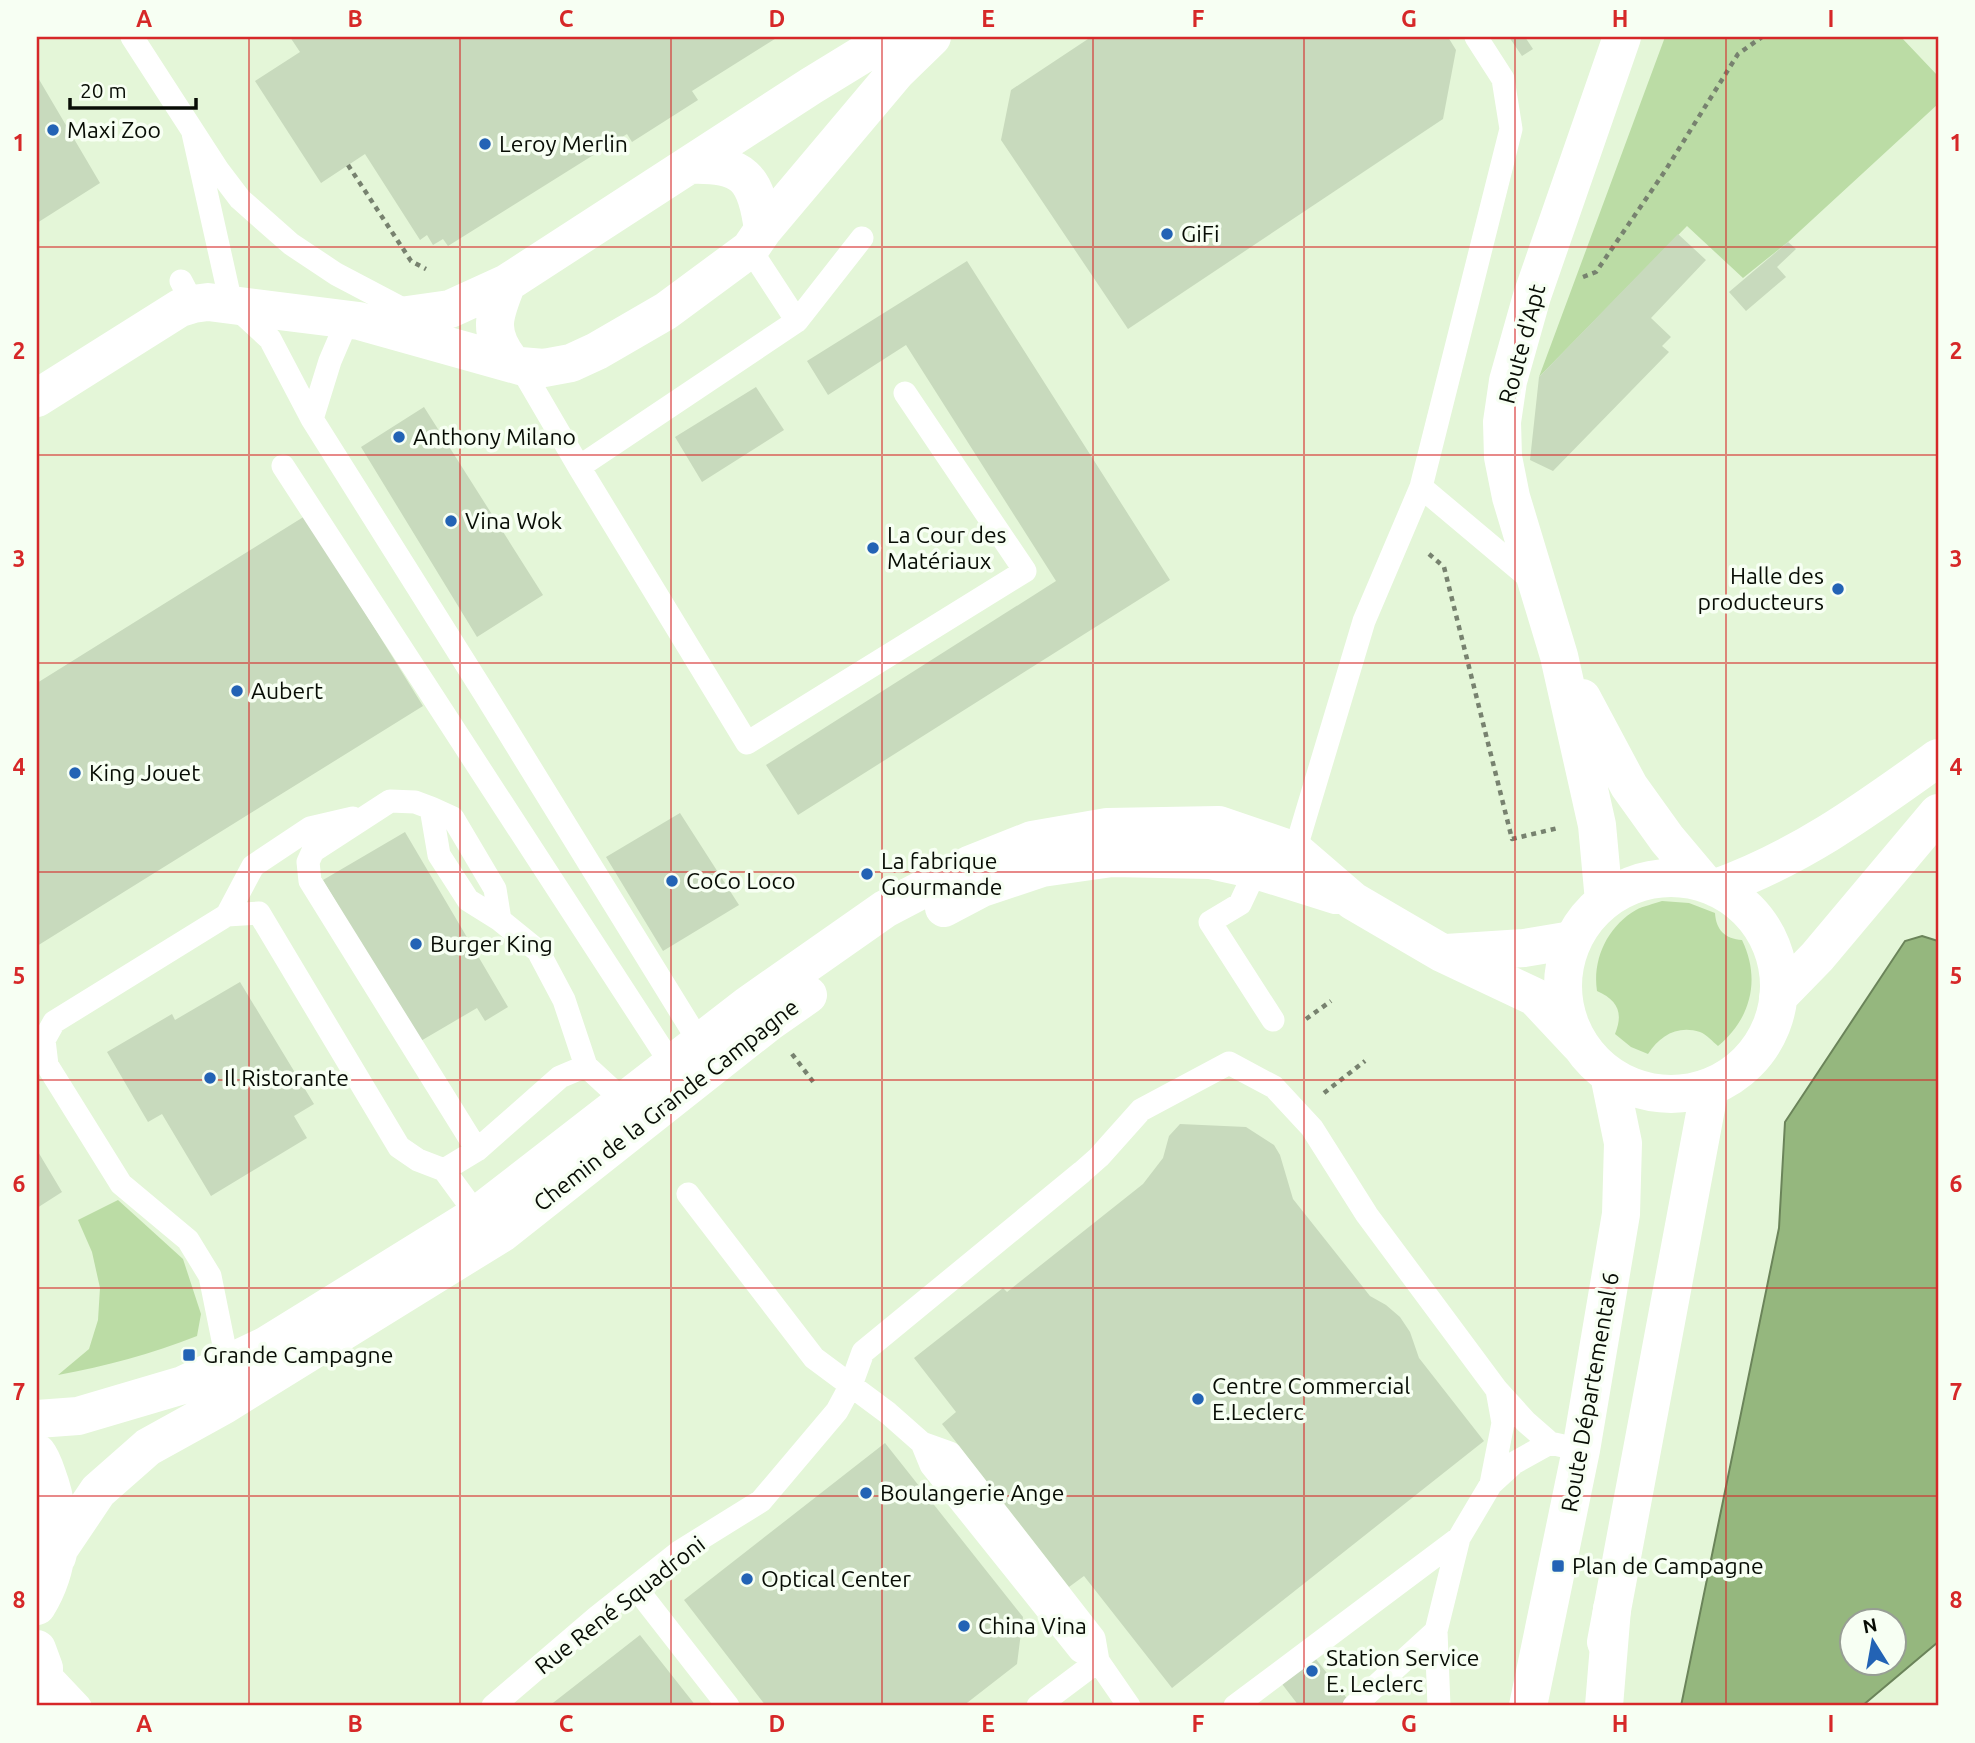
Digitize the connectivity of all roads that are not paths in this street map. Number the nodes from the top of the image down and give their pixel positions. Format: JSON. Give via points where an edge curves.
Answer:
{"nodes":[{"id":1,"x":132,"y":37,"type":"edge"},
{"id":2,"x":891,"y":37,"type":"edge"},
{"id":3,"x":932,"y":37,"type":"edge"},
{"id":4,"x":1476,"y":37,"type":"edge"},
{"id":5,"x":1622,"y":37,"type":"edge"},
{"id":6,"x":193,"y":133,"type":"junction"},
{"id":7,"x":689,"y":165,"type":"junction"},
{"id":8,"x":862,"y":238,"type":"dead end"},
{"id":9,"x":756,"y":239,"type":"junction"},
{"id":10,"x":507,"y":283,"type":"junction"},
{"id":11,"x":231,"y":303,"type":"junction"},
{"id":12,"x":414,"y":315,"type":"junction"},
{"id":13,"x":353,"y":320,"type":"junction"},
{"id":14,"x":797,"y":321,"type":"junction"},
{"id":15,"x":515,"y":364,"type":"junction"},
{"id":16,"x":905,"y":393,"type":"dead end"},
{"id":17,"x":37,"y":398,"type":"edge"},
{"id":18,"x":312,"y":419,"type":"junction"},
{"id":19,"x":284,"y":466,"type":"dead end"},
{"id":20,"x":579,"y":467,"type":"junction"},
{"id":21,"x":1421,"y":487,"type":"junction"},
{"id":22,"x":1537,"y":585,"type":"junction"},
{"id":23,"x":1559,"y":656,"type":"junction"},
{"id":24,"x":1938,"y":758,"type":"edge"},
{"id":25,"x":431,"y":808,"type":"junction"},
{"id":26,"x":1938,"y":813,"type":"edge"},
{"id":27,"x":366,"y":815,"type":"junction"},
{"id":28,"x":1295,"y":851,"type":"junction"},
{"id":29,"x":1256,"y":870,"type":"junction"},
{"id":30,"x":1710,"y":886,"type":"junction"},
{"id":31,"x":1353,"y":901,"type":"junction"},
{"id":32,"x":1604,"y":901,"type":"junction"},
{"id":33,"x":227,"y":915,"type":"junction"},
{"id":34,"x":500,"y":920,"type":"junction"},
{"id":35,"x":1572,"y":940,"type":"junction"},
{"id":36,"x":1442,"y":953,"type":"junction"},
{"id":37,"x":1779,"y":997,"type":"junction"},
{"id":38,"x":1273,"y":1020,"type":"dead end"},
{"id":39,"x":1579,"y":1044,"type":"junction"},
{"id":40,"x":686,"y":1054,"type":"junction"},
{"id":41,"x":586,"y":1066,"type":"junction"},
{"id":42,"x":1609,"y":1075,"type":"junction"},
{"id":43,"x":1710,"y":1087,"type":"junction"},
{"id":44,"x":630,"y":1115,"type":"junction"},
{"id":45,"x":477,"y":1150,"type":"junction"},
{"id":46,"x":444,"y":1170,"type":"junction"},
{"id":47,"x":688,"y":1194,"type":"dead end"},
{"id":48,"x":477,"y":1215,"type":"junction"},
{"id":49,"x":228,"y":1365,"type":"junction"},
{"id":50,"x":851,"y":1385,"type":"junction"},
{"id":51,"x":1497,"y":1390,"type":"junction"},
{"id":52,"x":37,"y":1419,"type":"edge"},
{"id":53,"x":1565,"y":1447,"type":"junction"},
{"id":54,"x":37,"y":1453,"type":"edge"},
{"id":55,"x":1491,"y":1483,"type":"junction"},
{"id":56,"x":1459,"y":1538,"type":"junction"},
{"id":57,"x":57,"y":1557,"type":"junction"},
{"id":58,"x":636,"y":1588,"type":"junction"},
{"id":59,"x":37,"y":1606,"type":"edge"},
{"id":60,"x":1612,"y":1609,"type":"junction"},
{"id":61,"x":1436,"y":1631,"type":"junction"},
{"id":62,"x":41,"y":1658,"type":"edge"},
{"id":63,"x":1098,"y":1661,"type":"junction"},
{"id":64,"x":43,"y":1706,"type":"edge"},
{"id":65,"x":80,"y":1706,"type":"edge"},
{"id":66,"x":493,"y":1706,"type":"edge"},
{"id":67,"x":728,"y":1706,"type":"edge"},
{"id":68,"x":1038,"y":1706,"type":"edge"},
{"id":69,"x":1129,"y":1706,"type":"edge"},
{"id":70,"x":1235,"y":1706,"type":"edge"},
{"id":71,"x":1354,"y":1706,"type":"edge"},
{"id":72,"x":1439,"y":1706,"type":"edge"},
{"id":73,"x":1528,"y":1706,"type":"edge"},
{"id":74,"x":1593,"y":1706,"type":"edge"},
{"id":75,"x":1604,"y":1706,"type":"edge"}],
"edges":[{"from":1,"to":6,"type":"lane"},
{"from":2,"to":7,"type":"main road"},
{"from":3,"to":9,"type":"main road","via":[[897,71]]},
{"from":4,"to":21,"type":"lane","via":[[1503,79],[1511,129]]},
{"from":5,"to":22,"type":"main road","name":"Route d'Apt","via":[[1532,296],[1508,381],[1503,457]]},
{"from":6,"to":11,"type":"lane"},
{"from":6,"to":12,"type":"lane","via":[[240,199],[291,244]]},
{"from":7,"to":9,"type":"main road","via":[[716,164],[748,181],[759,199]]},
{"from":7,"to":10,"type":"main road"},
{"from":8,"to":14,"type":"lane"},
{"from":9,"to":14,"type":"lane"},
{"from":9,"to":15,"type":"main road","via":[[666,311],[597,351],[544,368]]},
{"from":10,"to":12,"type":"main road","via":[[450,309]]},
{"from":10,"to":15,"type":"main road","via":[[495,314],[495,332],[499,348]]},
{"from":11,"to":13,"type":"main road"},
{"from":11,"to":17,"type":"main road","via":[[187,292],[169,315]]},
{"from":11,"to":18,"type":"lane","via":[[270,339]]},
{"from":12,"to":13,"type":"main road"},
{"from":13,"to":15,"type":"main road"},
{"from":13,"to":18,"type":"lane","via":[[330,361]]},
{"from":14,"to":20,"type":"lane"},
{"from":15,"to":20,"type":"lane"},
{"from":16,"to":20,"type":"lane","via":[[1025,571],[747,743]]},
{"from":18,"to":40,"type":"lane","via":[[494,708]]},
{"from":19,"to":40,"type":"lane"},
{"from":21,"to":22,"type":"lane"},
{"from":21,"to":28,"type":"lane","via":[[1364,621]]},
{"from":22,"to":23,"type":"main road","name":"Route d'Apt"},
{"from":23,"to":30,"type":"main road","name":"Route d'Apt","via":[[1629,786],[1667,839]]},
{"from":23,"to":32,"type":"main road","name":"Route d'Apt","via":[[1597,825]]},
{"from":24,"to":30,"type":"main road","via":[[1842,827],[1756,874]]},
{"from":25,"to":27,"type":"lane","via":[[390,801]]},
{"from":25,"to":34,"type":"lane","via":[[453,818],[495,889]]},
{"from":25,"to":34,"type":"lane","via":[[439,856],[468,900]]},
{"from":26,"to":37,"type":"main road"},
{"from":27,"to":33,"type":"lane","via":[[310,828],[253,866]]},
{"from":27,"to":45,"type":"lane","via":[[313,851],[308,862],[310,881]]},
{"from":28,"to":31,"type":"main road","name":"Chemin de la Grande Campagne"},
{"from":28,"to":40,"type":"main road","name":"Chemin de la Grande Campagne","via":[[1219,825],[1107,827],[1032,840],[969,865],[885,909]]},
{"from":29,"to":31,"type":"main road","name":"Chemin de la Grande Campagne"},
{"from":29,"to":38,"type":"lane","via":[[1240,904],[1210,922]]},
{"from":29,"to":44,"type":"main road","name":"Chemin de la Grande Campagne","via":[[1210,860],[1112,858],[1042,868],[982,888],[902,929]]},
{"from":30,"to":32,"type":"main road","via":[[1670,878],[1635,884]]},
{"from":30,"to":37,"type":"main road","via":[[1744,906],[1765,932],[1777,964]]},
{"from":31,"to":36,"type":"main road","name":"Chemin de la Grande Campagne"},
{"from":32,"to":35,"type":"main road"},
{"from":33,"to":46,"type":"lane","via":[[259,913],[399,1147]]},
{"from":33,"to":49,"type":"lane","via":[[54,1022],[44,1040],[47,1065],[121,1184],[188,1240],[209,1276]]},
{"from":34,"to":41,"type":"lane","via":[[538,951],[564,1000]]},
{"from":35,"to":36,"type":"main road"},
{"from":35,"to":39,"type":"main road","via":[[1563,975],[1565,1011]]},
{"from":36,"to":39,"type":"main road","name":"Chemin de la Grande Campagne","via":[[1535,997]]},
{"from":37,"to":43,"type":"main road","via":[[1772,1026],[1757,1052]]},
{"from":39,"to":42,"type":"main road"},
{"from":40,"to":44,"type":"main road","name":"Chemin de la Grande Campagne"},
{"from":41,"to":44,"type":"lane"},
{"from":41,"to":45,"type":"lane","via":[[559,1077]]},
{"from":42,"to":43,"type":"main road","via":[[1642,1091],[1676,1095]]},
{"from":42,"to":53,"type":"main road","name":"Route Départemental 6","via":[[1623,1143],[1621,1214]]},
{"from":43,"to":60,"type":"main road"},
{"from":44,"to":48,"type":"main road","name":"Chemin de la Grande Campagne"},
{"from":44,"to":57,"type":"main road","name":"Chemin de la Grande Campagne","via":[[502,1233],[148,1447],[98,1491]]},
{"from":45,"to":46,"type":"lane"},
{"from":46,"to":48,"type":"lane"},
{"from":47,"to":50,"type":"lane","via":[[814,1358]]},
{"from":48,"to":49,"type":"main road","name":"Chemin de la Grande Campagne"},
{"from":49,"to":52,"type":"main road","name":"Chemin de la Grande Campagne","via":[[183,1385],[78,1416]]},
{"from":50,"to":51,"type":"lane","name":"Rue René Squadroni","via":[[863,1352],[1090,1165],[1142,1110],[1229,1063],[1273,1087],[1312,1128],[1367,1215]]},
{"from":50,"to":58,"type":"lane","name":"Rue René Squadroni","via":[[837,1411],[761,1501],[679,1552]]},
{"from":50,"to":63,"type":"lane","via":[[922,1443],[950,1453],[1094,1638]]},
{"from":51,"to":53,"type":"lane","via":[[1526,1422]]},
{"from":51,"to":55,"type":"lane","via":[[1503,1423]]},
{"from":53,"to":55,"type":"lane","via":[[1514,1463]]},
{"from":53,"to":73,"type":"main road","name":"Route Départemental 6"},
{"from":54,"to":57,"type":"main road","via":[[58,1507]]},
{"from":55,"to":56,"type":"lane"},
{"from":56,"to":61,"type":"lane"},
{"from":56,"to":70,"type":"lane"},
{"from":57,"to":59,"type":"main road"},
{"from":58,"to":66,"type":"lane","name":"Rue René Squadroni"},
{"from":58,"to":67,"type":"lane"},
{"from":60,"to":74,"type":"main road"},
{"from":60,"to":75,"type":"main road"},
{"from":61,"to":71,"type":"lane"},
{"from":61,"to":72,"type":"lane"},
{"from":62,"to":64,"type":"main road"},
{"from":62,"to":65,"type":"lane"},
{"from":63,"to":68,"type":"lane"},
{"from":63,"to":69,"type":"lane"}]}
